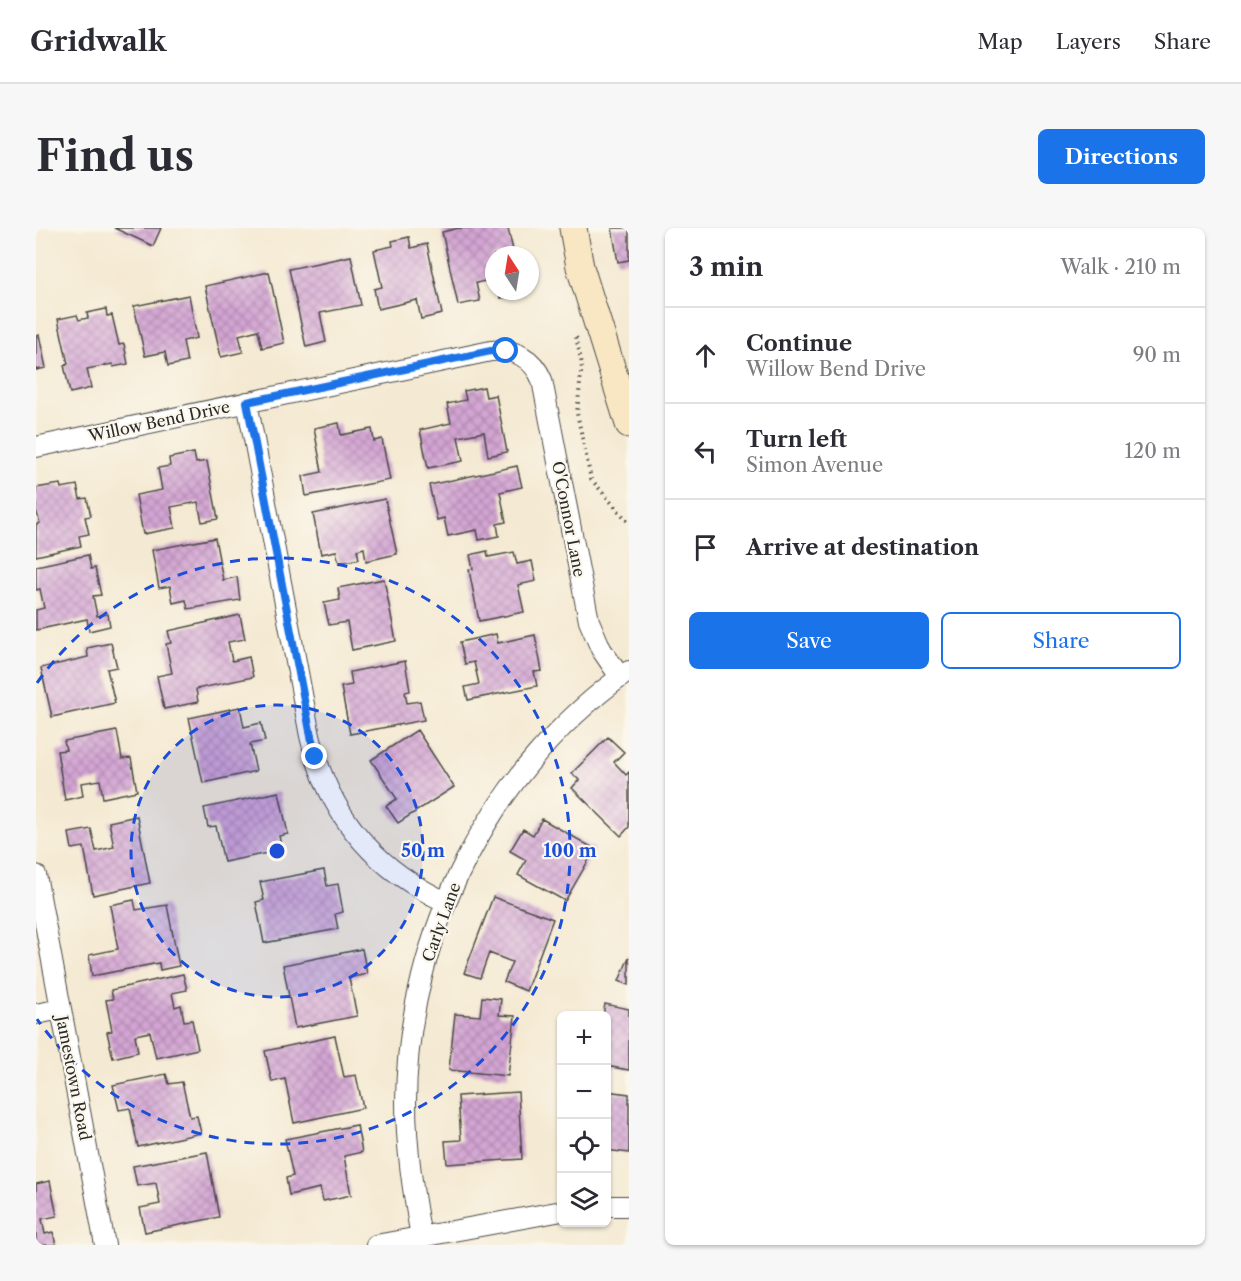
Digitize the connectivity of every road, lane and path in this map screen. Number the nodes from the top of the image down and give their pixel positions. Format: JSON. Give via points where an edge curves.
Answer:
{"nodes":[{"id":1,"x":573,"y":228,"type":"edge"},
{"id":2,"x":573,"y":327,"type":"dead end"},
{"id":3,"x":527,"y":359,"type":"joint"},
{"id":4,"x":247,"y":402,"type":"junction"},
{"id":5,"x":629,"y":424,"type":"edge"},
{"id":6,"x":36,"y":447,"type":"edge"},
{"id":7,"x":629,"y":523,"type":"edge"},
{"id":8,"x":625,"y":674,"type":"edge"},
{"id":9,"x":36,"y":875,"type":"edge"},
{"id":10,"x":446,"y":902,"type":"junction"},
{"id":11,"x":61,"y":1009,"type":"junction"},
{"id":12,"x":36,"y":1014,"type":"edge"},
{"id":13,"x":611,"y":1206,"type":"edge"},
{"id":14,"x":629,"y":1206,"type":"edge"},
{"id":15,"x":557,"y":1212,"type":"edge"},
{"id":16,"x":421,"y":1237,"type":"junction"},
{"id":17,"x":105,"y":1245,"type":"edge"},
{"id":18,"x":376,"y":1245,"type":"edge"}],
"edges":[{"from":1,"to":5,"type":"street","via":[[580,267]]},
{"from":2,"to":7,"type":"path","via":[[582,364],[577,413],[591,479]]},
{"from":3,"to":4,"type":"street","name":"Willow Bend Drive","via":[[513,352],[491,351]]},
{"from":3,"to":8,"type":"street","name":"O'Connor Lane","via":[[544,386],[589,621],[601,649]]},
{"from":4,"to":6,"type":"street","name":"Willow Bend Drive"},
{"from":4,"to":10,"type":"street","via":[[310,736],[322,779],[343,818],[371,853],[406,881]]},
{"from":8,"to":10,"type":"street","name":"Carly Lane","via":[[572,718],[521,773],[474,844]]},
{"from":9,"to":11,"type":"street","name":"Jamestown Road"},
{"from":10,"to":16,"type":"street","name":"Carly Lane","via":[[424,966],[407,1068],[408,1148]]},
{"from":11,"to":12,"type":"street"},
{"from":11,"to":17,"type":"street","name":"Jamestown Road"},
{"from":13,"to":14,"type":"street"},
{"from":15,"to":16,"type":"street"},
{"from":16,"to":18,"type":"street"}]}
